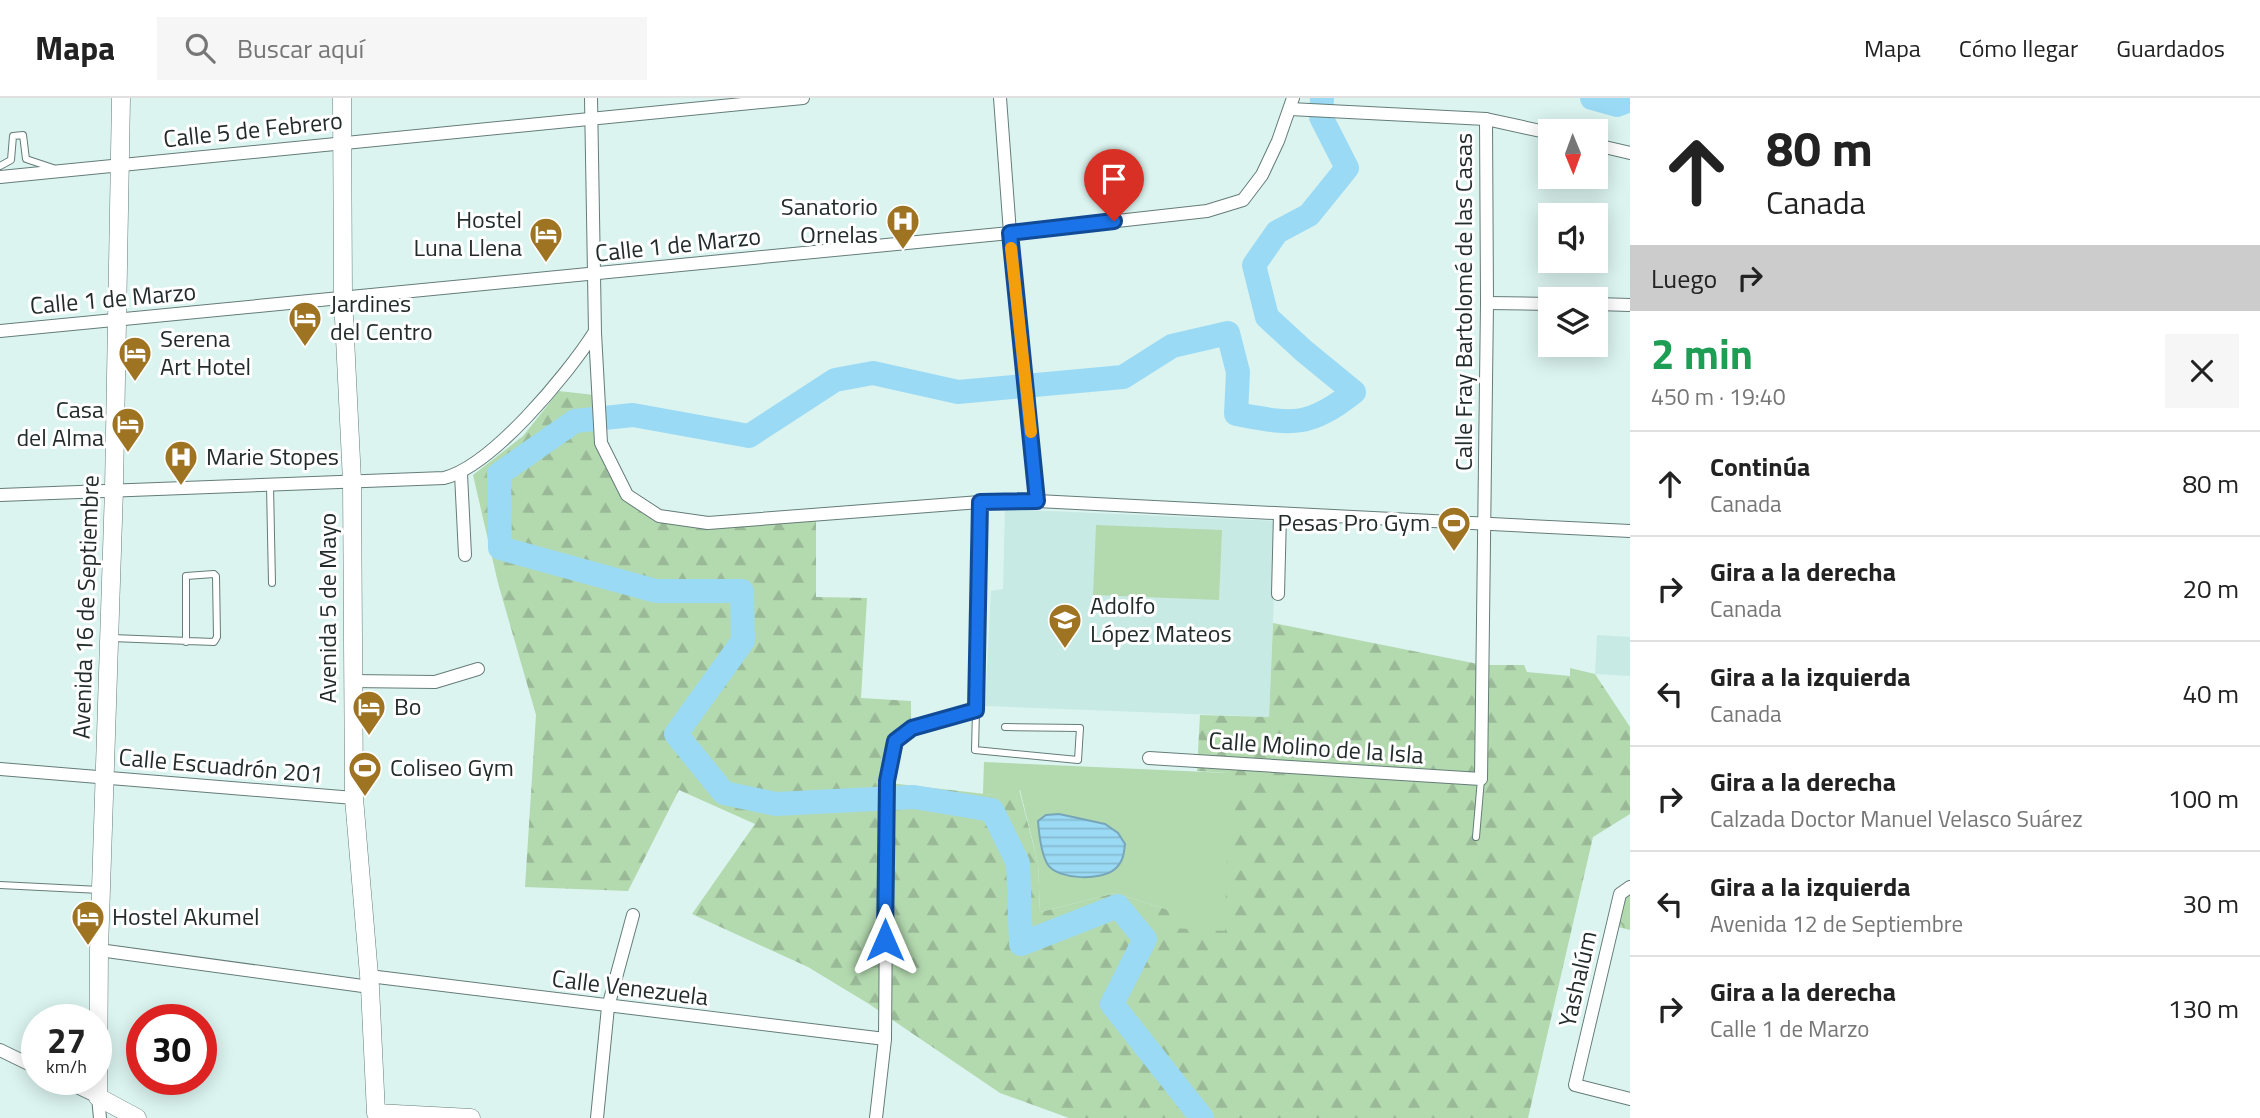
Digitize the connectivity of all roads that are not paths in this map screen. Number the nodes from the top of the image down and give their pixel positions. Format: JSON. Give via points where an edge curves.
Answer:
{"nodes":[{"id":1,"x":121,"y":98,"type":"edge"},
{"id":2,"x":342,"y":98,"type":"edge"},
{"id":3,"x":591,"y":98,"type":"edge"},
{"id":4,"x":803,"y":98,"type":"edge"},
{"id":5,"x":1000,"y":98,"type":"edge"},
{"id":6,"x":1291,"y":104,"type":"edge"},
{"id":7,"x":1486,"y":119,"type":"junction"},
{"id":8,"x":592,"y":121,"type":"junction"},
{"id":9,"x":1538,"y":130,"type":"edge"},
{"id":10,"x":341,"y":142,"type":"junction"},
{"id":11,"x":1608,"y":148,"type":"edge"},
{"id":12,"x":1630,"y":153,"type":"edge"},
{"id":13,"x":119,"y":165,"type":"junction"},
{"id":14,"x":0,"y":166,"type":"edge"},
{"id":15,"x":61,"y":171,"type":"junction"},
{"id":16,"x":0,"y":177,"type":"edge"},
{"id":17,"x":1010,"y":233,"type":"junction"},
{"id":18,"x":594,"y":275,"type":"junction"},
{"id":19,"x":343,"y":297,"type":"junction"},
{"id":20,"x":1488,"y":303,"type":"junction"},
{"id":21,"x":1538,"y":304,"type":"edge"},
{"id":22,"x":1608,"y":304,"type":"edge"},
{"id":23,"x":1630,"y":305,"type":"edge"},
{"id":24,"x":118,"y":321,"type":"junction"},
{"id":25,"x":0,"y":331,"type":"edge"},
{"id":26,"x":594,"y":333,"type":"junction"},
{"id":27,"x":461,"y":474,"type":"junction"},
{"id":28,"x":352,"y":481,"type":"junction"},
{"id":29,"x":270,"y":486,"type":"junction"},
{"id":30,"x":114,"y":489,"type":"junction"},
{"id":31,"x":0,"y":495,"type":"edge"},
{"id":32,"x":1037,"y":501,"type":"junction"},
{"id":33,"x":980,"y":502,"type":"junction"},
{"id":34,"x":1280,"y":514,"type":"junction"},
{"id":35,"x":1483,"y":525,"type":"junction"},
{"id":36,"x":1630,"y":531,"type":"edge"},
{"id":37,"x":465,"y":555,"type":"dead end"},
{"id":38,"x":272,"y":583,"type":"dead end"},
{"id":39,"x":1278,"y":594,"type":"dead end"},
{"id":40,"x":110,"y":638,"type":"junction"},
{"id":41,"x":186,"y":642,"type":"junction"},
{"id":42,"x":478,"y":669,"type":"dead end"},
{"id":43,"x":352,"y":681,"type":"junction"},
{"id":44,"x":976,"y":710,"type":"junction"},
{"id":45,"x":1005,"y":727,"type":"dead end"},
{"id":46,"x":1149,"y":758,"type":"dead end"},
{"id":47,"x":0,"y":769,"type":"edge"},
{"id":48,"x":106,"y":777,"type":"junction"},
{"id":49,"x":1481,"y":779,"type":"junction"},
{"id":50,"x":354,"y":798,"type":"junction"},
{"id":51,"x":1476,"y":836,"type":"dead end"},
{"id":52,"x":0,"y":885,"type":"edge"},
{"id":53,"x":1630,"y":887,"type":"edge"},
{"id":54,"x":102,"y":890,"type":"junction"},
{"id":55,"x":633,"y":915,"type":"dead end"},
{"id":56,"x":99,"y":950,"type":"junction"},
{"id":57,"x":370,"y":982,"type":"junction"},
{"id":58,"x":608,"y":1007,"type":"junction"},
{"id":59,"x":886,"y":1039,"type":"junction"},
{"id":60,"x":0,"y":1050,"type":"edge"},
{"id":61,"x":21,"y":1060,"type":"edge"},
{"id":62,"x":95,"y":1095,"type":"edge"},
{"id":63,"x":99,"y":1097,"type":"junction"},
{"id":64,"x":1630,"y":1099,"type":"edge"},
{"id":65,"x":376,"y":1116,"type":"edge"},
{"id":66,"x":100,"y":1118,"type":"edge"},
{"id":67,"x":137,"y":1118,"type":"edge"},
{"id":68,"x":471,"y":1118,"type":"edge"},
{"id":69,"x":597,"y":1118,"type":"edge"},
{"id":70,"x":876,"y":1118,"type":"edge"}],
"edges":[{"from":1,"to":13,"type":"main road","name":"Avenida 16 de Septiembre"},
{"from":2,"to":10,"type":"main road","name":"Avenida 5 de Mayo"},
{"from":3,"to":8,"type":"street"},
{"from":4,"to":8,"type":"street","name":"Calle 5 de Febrero"},
{"from":5,"to":17,"type":"street"},
{"from":6,"to":7,"type":"street","via":[[1306,111]]},
{"from":6,"to":17,"type":"street","name":"Calle 1 de Marzo","via":[[1262,175],[1243,201],[1207,211]]},
{"from":7,"to":9,"type":"street"},
{"from":7,"to":20,"type":"street","name":"Calle Fray Bartolomé de las Casas"},
{"from":8,"to":10,"type":"street","name":"Calle 5 de Febrero"},
{"from":8,"to":18,"type":"street"},
{"from":10,"to":13,"type":"street","name":"Calle 5 de Febrero"},
{"from":10,"to":19,"type":"main road","name":"Avenida 5 de Mayo"},
{"from":11,"to":12,"type":"street"},
{"from":13,"to":15,"type":"street","name":"Calle 5 de Febrero"},
{"from":13,"to":24,"type":"main road","name":"Avenida 16 de Septiembre"},
{"from":14,"to":15,"type":"lane","via":[[11,160],[13,136],[23,135],[26,159]]},
{"from":15,"to":16,"type":"street","name":"Calle 5 de Febrero"},
{"from":17,"to":18,"type":"street","name":"Calle 1 de Marzo"},
{"from":17,"to":32,"type":"street"},
{"from":18,"to":19,"type":"street","name":"Calle 1 de Marzo"},
{"from":18,"to":26,"type":"street"},
{"from":19,"to":24,"type":"street","name":"Calle 1 de Marzo"},
{"from":19,"to":28,"type":"main road","name":"Avenida 5 de Mayo"},
{"from":20,"to":21,"type":"street"},
{"from":20,"to":35,"type":"street","name":"Calle Fray Bartolomé de las Casas"},
{"from":22,"to":23,"type":"street"},
{"from":24,"to":25,"type":"street","name":"Calle 1 de Marzo"},
{"from":24,"to":30,"type":"main road","name":"Avenida 16 de Septiembre"},
{"from":26,"to":27,"type":"street","via":[[566,375],[522,422]]},
{"from":26,"to":33,"type":"street","via":[[601,443],[626,495],[659,516],[708,523]]},
{"from":27,"to":28,"type":"street"},
{"from":27,"to":37,"type":"street"},
{"from":28,"to":29,"type":"street"},
{"from":28,"to":43,"type":"main road","name":"Avenida 5 de Mayo"},
{"from":29,"to":30,"type":"street"},
{"from":29,"to":38,"type":"lane"},
{"from":30,"to":31,"type":"street"},
{"from":30,"to":40,"type":"main road","name":"Avenida 16 de Septiembre"},
{"from":32,"to":33,"type":"street"},
{"from":32,"to":34,"type":"street"},
{"from":33,"to":44,"type":"street"},
{"from":34,"to":35,"type":"street"},
{"from":34,"to":39,"type":"street"},
{"from":35,"to":36,"type":"street"},
{"from":35,"to":49,"type":"street","name":"Calle Fray Bartolomé de las Casas"},
{"from":40,"to":41,"type":"lane"},
{"from":40,"to":48,"type":"main road","name":"Avenida 16 de Septiembre"},
{"from":41,"to":41,"type":"lane","via":[[214,642],[217,637],[214,574],[186,576]]},
{"from":42,"to":43,"type":"street","via":[[435,682]]},
{"from":43,"to":50,"type":"main road","name":"Avenida 5 de Mayo"},
{"from":44,"to":45,"type":"lane","via":[[975,750],[1078,760],[1080,728]]},
{"from":44,"to":59,"type":"street","via":[[912,728],[895,741],[886,814]]},
{"from":46,"to":49,"type":"street","name":"Calle Molino de la Isla"},
{"from":47,"to":48,"type":"street","name":"Calle Escuadrón 201"},
{"from":48,"to":50,"type":"street","name":"Calle Escuadrón 201"},
{"from":48,"to":54,"type":"main road","name":"Avenida 16 de Septiembre"},
{"from":49,"to":51,"type":"lane"},
{"from":50,"to":57,"type":"main road","name":"Avenida 5 de Mayo"},
{"from":52,"to":54,"type":"lane"},
{"from":53,"to":64,"type":"street","name":"Yashalúm","via":[[1620,894],[1575,1085]]},
{"from":54,"to":56,"type":"main road","name":"Avenida 16 de Septiembre"},
{"from":55,"to":58,"type":"street"},
{"from":56,"to":57,"type":"street","name":"Calle Venezuela"},
{"from":56,"to":63,"type":"main road","name":"Avenida 16 de Septiembre"},
{"from":57,"to":58,"type":"street","name":"Calle Venezuela"},
{"from":57,"to":65,"type":"main road","name":"Avenida 5 de Mayo"},
{"from":58,"to":59,"type":"street","name":"Calle Venezuela"},
{"from":58,"to":69,"type":"street"},
{"from":59,"to":70,"type":"street"},
{"from":60,"to":61,"type":"street"},
{"from":62,"to":63,"type":"street"},
{"from":63,"to":66,"type":"street","name":"Avenida 16 de Septiembre"},
{"from":63,"to":67,"type":"main road"},
{"from":65,"to":68,"type":"main road"}]}
